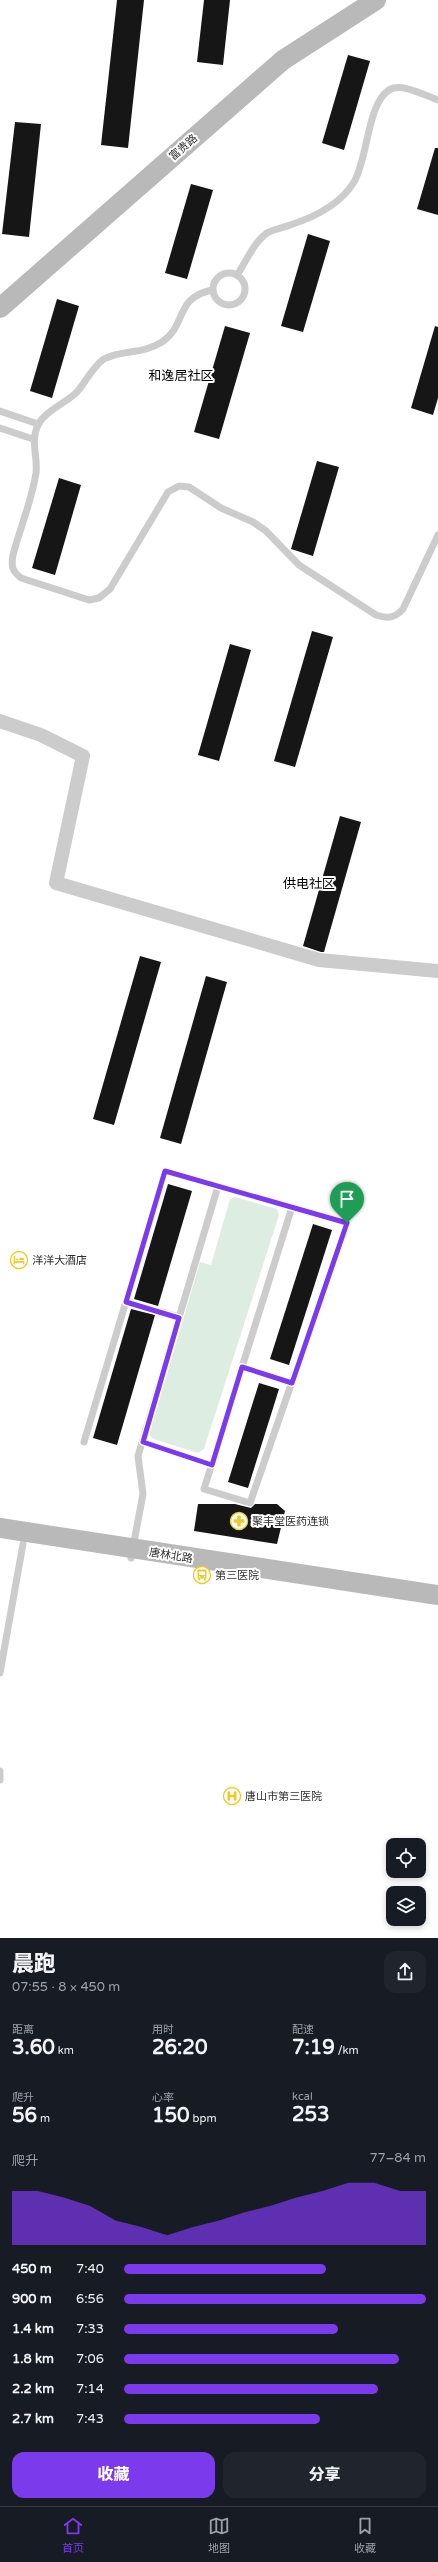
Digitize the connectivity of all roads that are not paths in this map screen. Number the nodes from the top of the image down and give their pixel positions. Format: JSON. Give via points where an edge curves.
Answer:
{"nodes":[{"id":1,"x":376,"y":0,"type":"edge"},
{"id":2,"x":438,"y":100,"type":"edge"},
{"id":3,"x":237,"y":275,"type":"junction"},
{"id":4,"x":212,"y":290,"type":"junction"},
{"id":5,"x":0,"y":308,"type":"edge"},
{"id":6,"x":0,"y":411,"type":"edge"},
{"id":7,"x":38,"y":424,"type":"junction"},
{"id":8,"x":0,"y":428,"type":"edge"},
{"id":9,"x":33,"y":439,"type":"junction"},
{"id":10,"x":438,"y":535,"type":"edge"},
{"id":11,"x":0,"y":721,"type":"edge"},
{"id":12,"x":438,"y":972,"type":"edge"},
{"id":13,"x":218,"y":1186,"type":"junction"},
{"id":14,"x":292,"y":1207,"type":"junction"},
{"id":15,"x":126,"y":1302,"type":"junction"},
{"id":16,"x":179,"y":1318,"type":"junction"},
{"id":17,"x":242,"y":1367,"type":"junction"},
{"id":18,"x":292,"y":1383,"type":"junction"},
{"id":19,"x":84,"y":1442,"type":"dead end"},
{"id":20,"x":143,"y":1442,"type":"junction"},
{"id":21,"x":212,"y":1465,"type":"junction"},
{"id":22,"x":0,"y":1528,"type":"edge"},
{"id":23,"x":0,"y":1541,"type":"edge"},
{"id":24,"x":23,"y":1544,"type":"junction"},
{"id":25,"x":131,"y":1554,"type":"junction"},
{"id":26,"x":438,"y":1595,"type":"edge"},
{"id":27,"x":438,"y":1607,"type":"edge"},
{"id":28,"x":3,"y":1639,"type":"edge"},
{"id":29,"x":0,"y":1673,"type":"edge"},
{"id":30,"x":0,"y":1771,"type":"edge"},
{"id":31,"x":0,"y":1780,"type":"edge"}],
"edges":[{"from":1,"to":5,"type":"main road","name":"富贵路","via":[[283,60]]},
{"from":2,"to":3,"type":"lane","via":[[397,87],[389,90],[378,102],[354,182],[339,200],[314,218],[267,233]]},
{"from":3,"to":4,"type":"lane","via":[[221,274],[214,282]]},
{"from":3,"to":4,"type":"lane","via":[[242,279],[245,290],[236,304],[221,304],[214,297]]},
{"from":4,"to":7,"type":"lane","via":[[198,293],[188,300],[174,329],[161,342],[141,352],[120,354],[103,360],[76,392]]},
{"from":6,"to":7,"type":"lane"},
{"from":7,"to":9,"type":"lane"},
{"from":8,"to":9,"type":"lane"},
{"from":9,"to":10,"type":"lane","via":[[36,472],[13,555],[14,572],[21,578],[89,600],[99,598],[110,589],[168,492],[179,486],[189,487],[221,508],[253,522],[266,531],[299,565],[376,615],[386,618],[397,616],[403,609]]},
{"from":11,"to":12,"type":"street","via":[[41,735],[83,756],[56,883],[319,960]]},
{"from":13,"to":14,"type":"lane"},
{"from":13,"to":15,"type":"lane","via":[[165,1171]]},
{"from":13,"to":16,"type":"lane"},
{"from":14,"to":17,"type":"lane"},
{"from":14,"to":18,"type":"lane","via":[[347,1223]]},
{"from":15,"to":16,"type":"lane"},
{"from":15,"to":19,"type":"lane"},
{"from":16,"to":20,"type":"lane"},
{"from":17,"to":18,"type":"lane"},
{"from":17,"to":21,"type":"lane"},
{"from":18,"to":21,"type":"lane","via":[[250,1503],[204,1489]]},
{"from":20,"to":21,"type":"lane"},
{"from":20,"to":25,"type":"lane","via":[[138,1456],[143,1494]]},
{"from":22,"to":25,"type":"main road","name":"唐林北路"},
{"from":23,"to":24,"type":"main road","name":"唐林北路"},
{"from":24,"to":25,"type":"main road","name":"唐林北路"},
{"from":24,"to":28,"type":"lane"},
{"from":25,"to":26,"type":"main road","name":"唐林北路"},
{"from":25,"to":27,"type":"main road","name":"唐林北路"},
{"from":28,"to":29,"type":"lane"},
{"from":30,"to":31,"type":"lane"}]}
